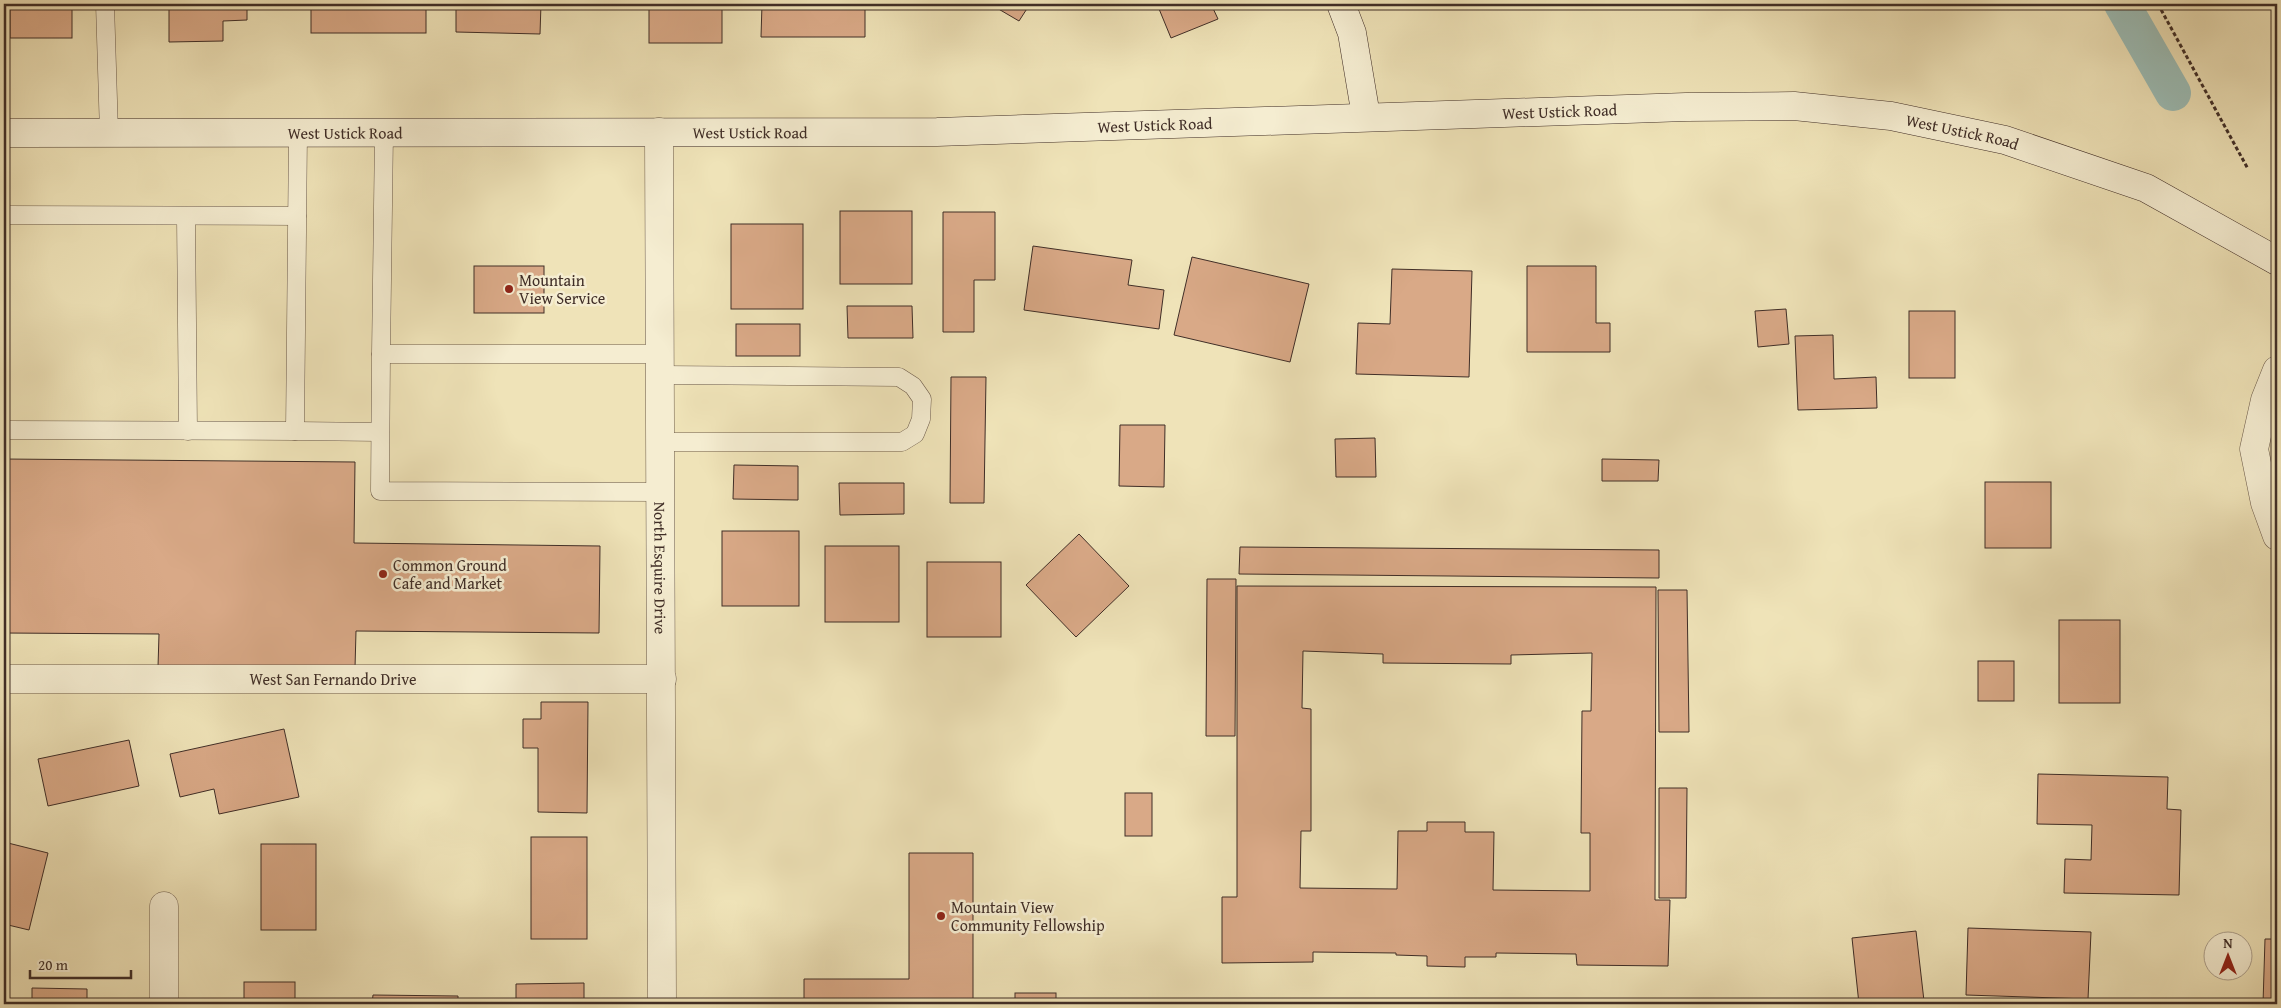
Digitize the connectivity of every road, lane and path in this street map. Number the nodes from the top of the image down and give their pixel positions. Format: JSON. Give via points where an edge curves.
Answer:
{"nodes":[{"id":1,"x":105,"y":4,"type":"edge"},
{"id":2,"x":1341,"y":4,"type":"edge"},
{"id":3,"x":2158,"y":4,"type":"edge"},
{"id":4,"x":1366,"y":116,"type":"junction"},
{"id":5,"x":659,"y":132,"type":"junction"},
{"id":6,"x":4,"y":133,"type":"edge"},
{"id":7,"x":109,"y":133,"type":"junction"},
{"id":8,"x":298,"y":133,"type":"junction"},
{"id":9,"x":384,"y":133,"type":"junction"},
{"id":10,"x":2248,"y":169,"type":"dead end"},
{"id":11,"x":4,"y":216,"type":"edge"},
{"id":12,"x":186,"y":216,"type":"junction"},
{"id":13,"x":297,"y":216,"type":"junction"},
{"id":14,"x":2277,"y":261,"type":"edge"},
{"id":15,"x":381,"y":354,"type":"junction"},
{"id":16,"x":660,"y":365,"type":"junction"},
{"id":17,"x":2277,"y":370,"type":"edge"},
{"id":18,"x":4,"y":430,"type":"edge"},
{"id":19,"x":188,"y":431,"type":"junction"},
{"id":20,"x":295,"y":431,"type":"junction"},
{"id":21,"x":380,"y":432,"type":"junction"},
{"id":22,"x":661,"y":442,"type":"junction"},
{"id":23,"x":661,"y":492,"type":"junction"},
{"id":24,"x":2277,"y":536,"type":"edge"},
{"id":25,"x":4,"y":679,"type":"edge"},
{"id":26,"x":662,"y":679,"type":"junction"},
{"id":27,"x":164,"y":906,"type":"dead end"},
{"id":28,"x":164,"y":1004,"type":"edge"},
{"id":29,"x":662,"y":1004,"type":"edge"}],
"edges":[{"from":1,"to":7,"type":"lane"},
{"from":2,"to":4,"type":"main road","via":[[1352,33]]},
{"from":3,"to":10,"type":"path"},
{"from":4,"to":5,"type":"main road","name":"West Ustick Road","via":[[937,132]]},
{"from":4,"to":14,"type":"main road","name":"West Ustick Road","via":[[1784,106],[1891,116],[2005,140],[2146,188]]},
{"from":5,"to":9,"type":"main road","name":"West Ustick Road"},
{"from":5,"to":16,"type":"main road","name":"North Esquire Drive"},
{"from":6,"to":7,"type":"main road","name":"West Ustick Road"},
{"from":7,"to":8,"type":"main road","name":"West Ustick Road"},
{"from":8,"to":9,"type":"main road","name":"West Ustick Road"},
{"from":8,"to":13,"type":"lane"},
{"from":9,"to":15,"type":"lane"},
{"from":11,"to":12,"type":"lane"},
{"from":12,"to":13,"type":"lane"},
{"from":12,"to":19,"type":"lane"},
{"from":13,"to":20,"type":"lane"},
{"from":15,"to":16,"type":"lane"},
{"from":15,"to":21,"type":"lane"},
{"from":16,"to":22,"type":"main road","name":"North Esquire Drive"},
{"from":16,"to":22,"type":"lane","via":[[899,376],[913,386],[922,399],[921,420],[916,434],[902,442]]},
{"from":17,"to":24,"type":"main road","via":[[2265,400],[2254,449],[2265,503]]},
{"from":18,"to":19,"type":"lane"},
{"from":19,"to":20,"type":"lane"},
{"from":20,"to":21,"type":"lane"},
{"from":21,"to":23,"type":"lane","via":[[380,491]]},
{"from":22,"to":23,"type":"main road","name":"North Esquire Drive"},
{"from":23,"to":26,"type":"main road","name":"North Esquire Drive"},
{"from":25,"to":26,"type":"main road","name":"West San Fernando Drive"},
{"from":26,"to":29,"type":"main road","name":"North Esquire Drive"},
{"from":27,"to":28,"type":"main road"}]}
